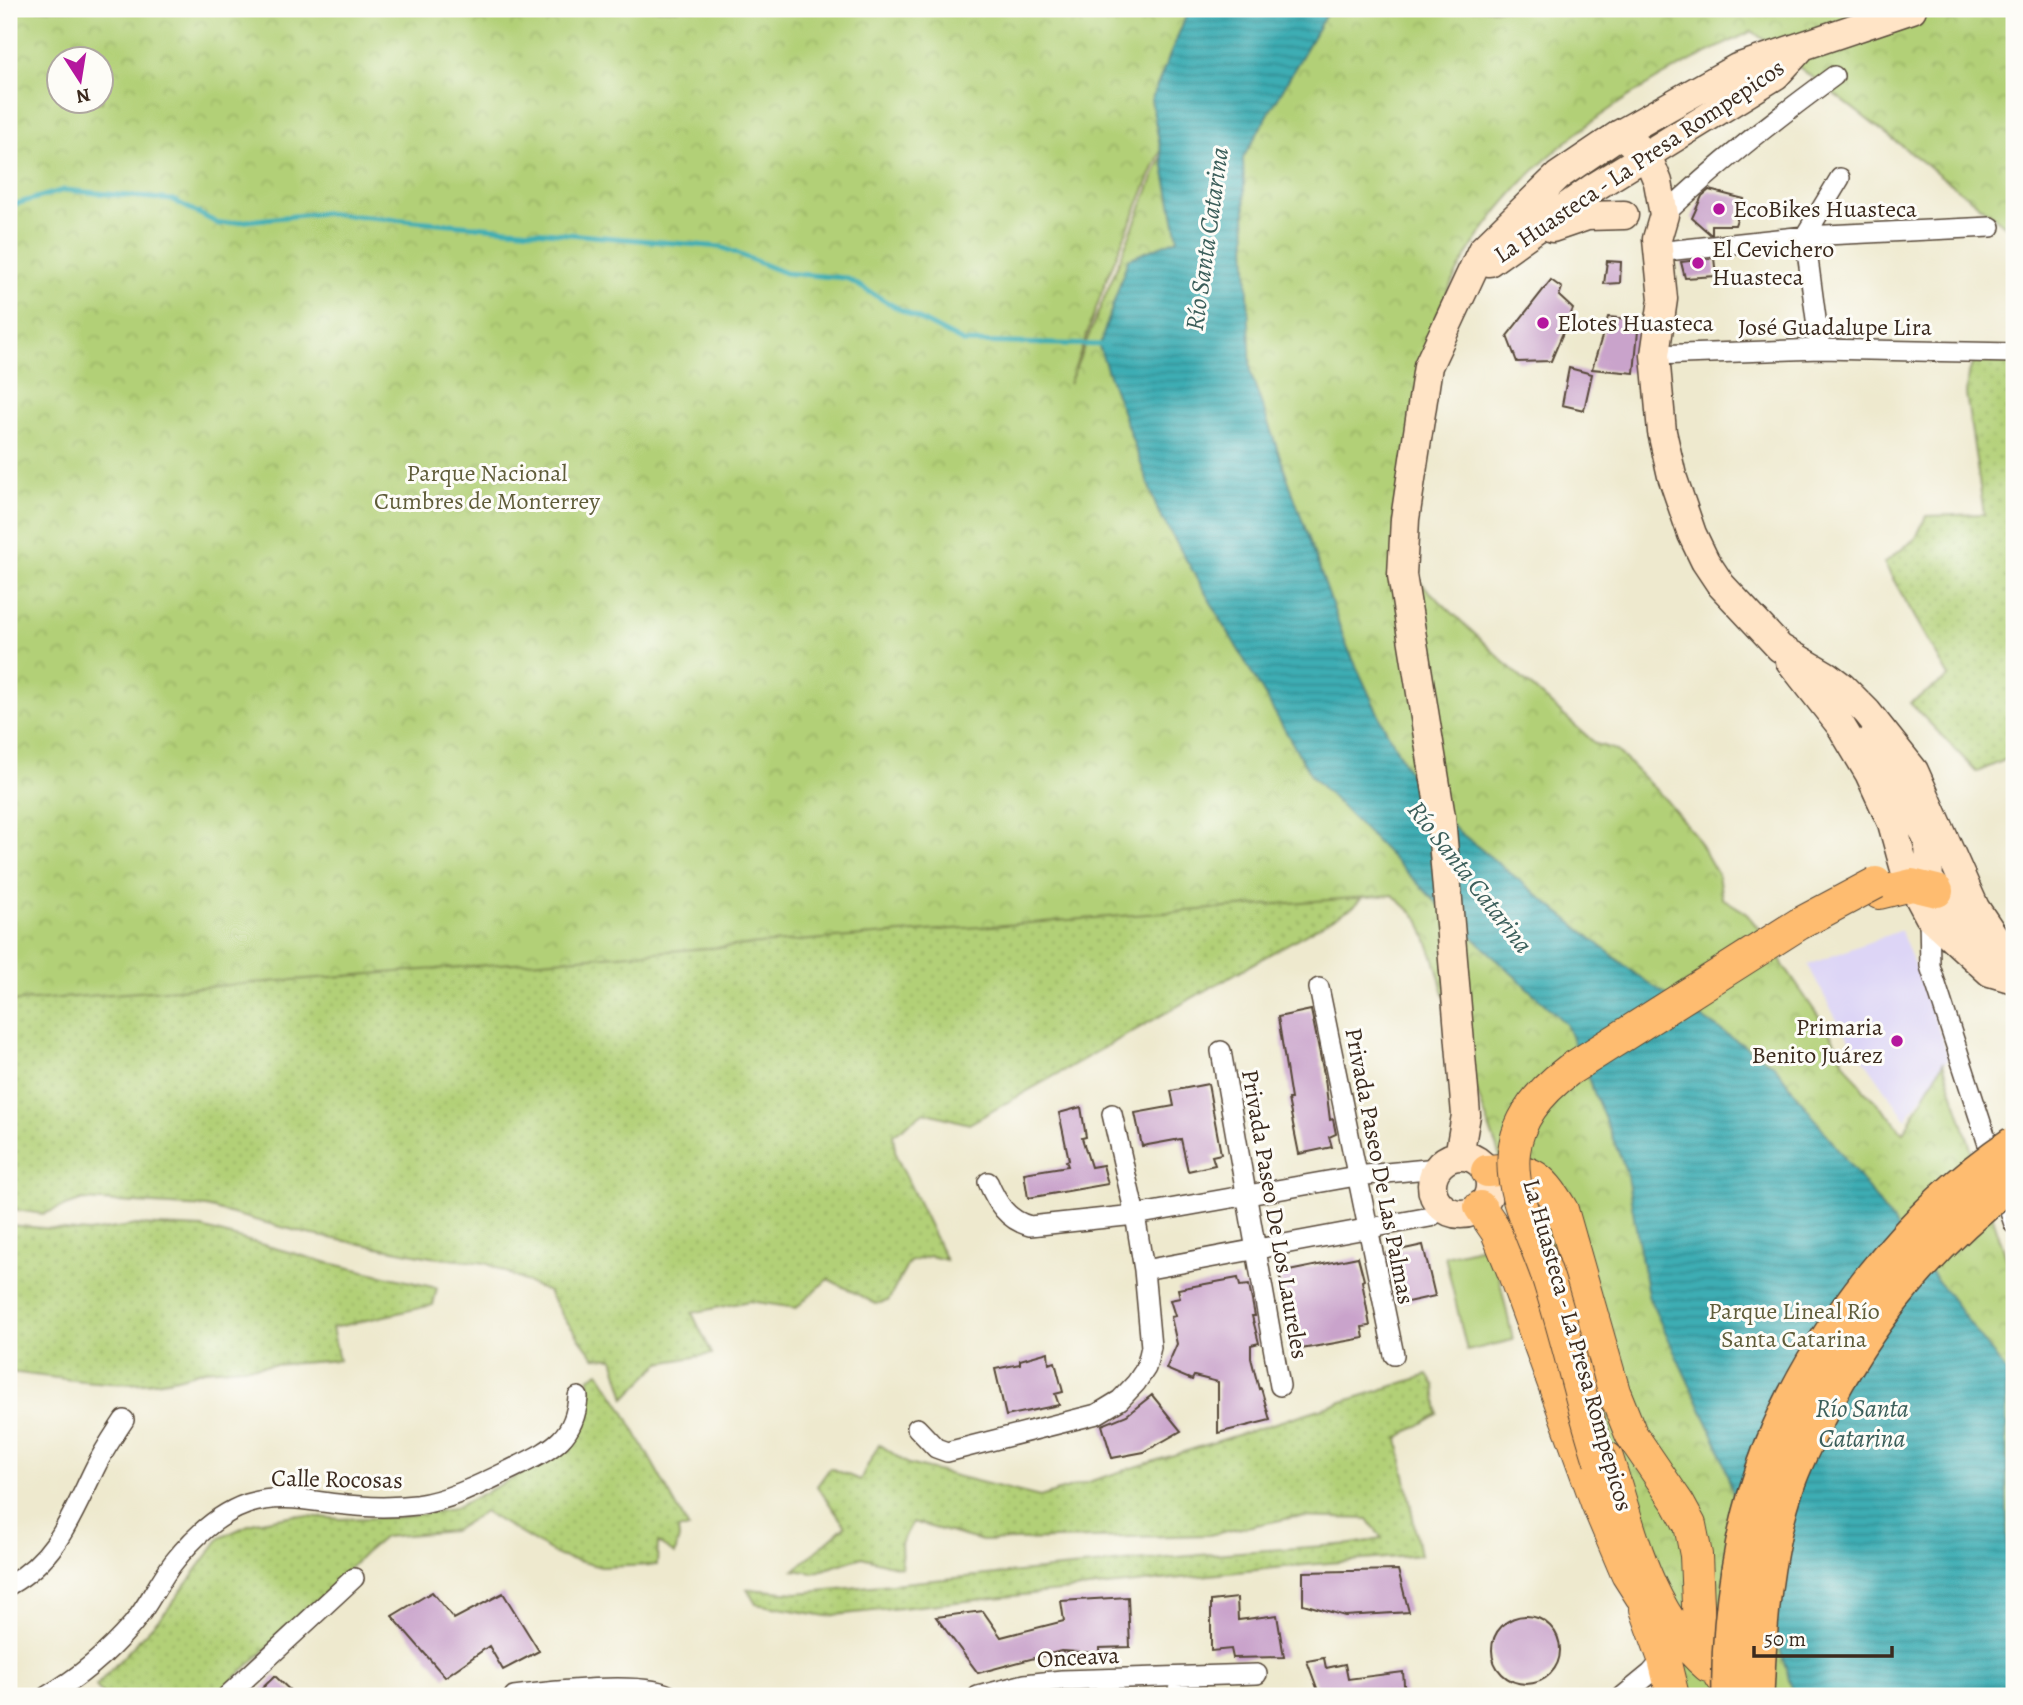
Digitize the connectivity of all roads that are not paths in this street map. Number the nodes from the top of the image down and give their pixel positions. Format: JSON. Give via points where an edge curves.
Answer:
{"nodes":[{"id":1,"x":1912,"y":9,"type":"edge"},
{"id":2,"x":1800,"y":49,"type":"junction"},
{"id":3,"x":1834,"y":76,"type":"dead end"},
{"id":4,"x":1620,"y":134,"type":"junction"},
{"id":5,"x":1647,"y":155,"type":"junction"},
{"id":6,"x":1582,"y":159,"type":"junction"},
{"id":7,"x":1558,"y":176,"type":"junction"},
{"id":8,"x":1840,"y":178,"type":"dead end"},
{"id":9,"x":1583,"y":195,"type":"junction"},
{"id":10,"x":1624,"y":215,"type":"junction"},
{"id":11,"x":1991,"y":227,"type":"dead end"},
{"id":12,"x":1660,"y":235,"type":"junction"},
{"id":13,"x":1805,"y":236,"type":"junction"},
{"id":14,"x":1511,"y":246,"type":"junction"},
{"id":15,"x":1474,"y":269,"type":"junction"},
{"id":16,"x":1821,"y":349,"type":"junction"},
{"id":17,"x":2014,"y":353,"type":"edge"},
{"id":18,"x":1655,"y":355,"type":"junction"},
{"id":19,"x":1780,"y":648,"type":"junction"},
{"id":20,"x":1826,"y":675,"type":"junction"},
{"id":21,"x":1926,"y":889,"type":"junction"},
{"id":22,"x":2014,"y":966,"type":"edge"},
{"id":23,"x":2014,"y":973,"type":"edge"},
{"id":24,"x":2014,"y":979,"type":"edge"},
{"id":25,"x":1320,"y":988,"type":"dead end"},
{"id":26,"x":1221,"y":1051,"type":"dead end"},
{"id":27,"x":1112,"y":1114,"type":"dead end"},
{"id":28,"x":2014,"y":1144,"type":"edge"},
{"id":29,"x":1448,"y":1162,"type":"junction"},
{"id":30,"x":1487,"y":1171,"type":"junction"},
{"id":31,"x":1356,"y":1176,"type":"junction"},
{"id":32,"x":2014,"y":1179,"type":"edge"},
{"id":33,"x":988,"y":1182,"type":"dead end"},
{"id":34,"x":1247,"y":1195,"type":"junction"},
{"id":35,"x":1480,"y":1207,"type":"junction"},
{"id":36,"x":1444,"y":1209,"type":"junction"},
{"id":37,"x":1135,"y":1216,"type":"junction"},
{"id":38,"x":2014,"y":1224,"type":"edge"},
{"id":39,"x":1367,"y":1228,"type":"junction"},
{"id":40,"x":1256,"y":1248,"type":"junction"},
{"id":41,"x":1144,"y":1270,"type":"junction"},
{"id":42,"x":1394,"y":1355,"type":"dead end"},
{"id":43,"x":1280,"y":1386,"type":"dead end"},
{"id":44,"x":578,"y":1397,"type":"dead end"},
{"id":45,"x":124,"y":1420,"type":"dead end"},
{"id":46,"x":917,"y":1428,"type":"dead end"},
{"id":47,"x":1604,"y":1460,"type":"junction"},
{"id":48,"x":354,"y":1578,"type":"dead end"},
{"id":49,"x":9,"y":1586,"type":"edge"},
{"id":50,"x":1641,"y":1596,"type":"junction"},
{"id":51,"x":1671,"y":1647,"type":"junction"},
{"id":52,"x":1257,"y":1674,"type":"dead end"},
{"id":53,"x":1180,"y":1687,"type":"edge"},
{"id":54,"x":1730,"y":1690,"type":"edge"},
{"id":55,"x":47,"y":1696,"type":"edge"},
{"id":56,"x":226,"y":1696,"type":"edge"},
{"id":57,"x":514,"y":1696,"type":"edge"},
{"id":58,"x":670,"y":1696,"type":"edge"},
{"id":59,"x":978,"y":1696,"type":"edge"},
{"id":60,"x":1623,"y":1696,"type":"edge"},
{"id":61,"x":1673,"y":1696,"type":"edge"},
{"id":62,"x":1756,"y":1696,"type":"edge"}],
"edges":[{"from":1,"to":2,"type":"main road","name":"La Huasteca - La Presa Rompepicos"},
{"from":2,"to":4,"type":"main road","name":"La Huasteca - La Presa Rompepicos","via":[[1738,68]]},
{"from":2,"to":5,"type":"main road","name":"La Huasteca - La Presa Rompepicos","via":[[1776,75]]},
{"from":3,"to":12,"type":"street","via":[[1707,173]]},
{"from":4,"to":5,"type":"main road"},
{"from":4,"to":6,"type":"main road","name":"La Huasteca - La Presa Rompepicos"},
{"from":5,"to":9,"type":"main road","name":"La Huasteca - La Presa Rompepicos"},
{"from":5,"to":12,"type":"main road","via":[[1658,182]]},
{"from":6,"to":7,"type":"main road","name":"La Huasteca - La Presa Rompepicos"},
{"from":6,"to":9,"type":"main road"},
{"from":7,"to":9,"type":"main road"},
{"from":7,"to":15,"type":"main road","name":"La Huasteca - La Presa Rompepicos","via":[[1482,250]]},
{"from":8,"to":13,"type":"street"},
{"from":9,"to":10,"type":"main road"},
{"from":9,"to":14,"type":"main road","name":"La Huasteca - La Presa Rompepicos"},
{"from":10,"to":12,"type":"main road","via":[[1636,227]]},
{"from":10,"to":14,"type":"main road","via":[[1587,216]]},
{"from":11,"to":13,"type":"street"},
{"from":12,"to":13,"type":"street"},
{"from":12,"to":18,"type":"main road","via":[[1663,299]]},
{"from":13,"to":16,"type":"street"},
{"from":14,"to":15,"type":"main road","name":"La Huasteca - La Presa Rompepicos"},
{"from":15,"to":29,"type":"main road","name":"La Huasteca - La Presa Rompepicos","via":[[1428,366],[1405,519],[1402,575],[1441,817],[1466,1115]]},
{"from":16,"to":17,"type":"street","name":"José Guadalupe Lira"},
{"from":16,"to":18,"type":"street","name":"José Guadalupe Lira"},
{"from":18,"to":19,"type":"main road","via":[[1662,432],[1692,534],[1721,585]]},
{"from":19,"to":20,"type":"main road"},
{"from":19,"to":21,"type":"main road","via":[[1842,726]]},
{"from":20,"to":21,"type":"main road","via":[[1926,835],[1932,852]]},
{"from":20,"to":22,"type":"main road","via":[[1867,712],[1914,771],[1975,908]]},
{"from":21,"to":23,"type":"main road","via":[[1991,958]]},
{"from":21,"to":24,"type":"main road","via":[[1990,972]]},
{"from":21,"to":38,"type":"street","via":[[1930,966]]},
{"from":21,"to":47,"type":"main road","name":"La Huasteca - La Presa Rompepicos","bridge":true,"via":[[1878,888],[1798,924],[1569,1070],[1533,1103],[1514,1151],[1514,1182],[1547,1277],[1581,1403]]},
{"from":25,"to":31,"type":"street","name":"Privada Paseo De Las Palmas"},
{"from":26,"to":34,"type":"street","name":"Privada Paseo De Los Laureles"},
{"from":27,"to":37,"type":"street"},
{"from":28,"to":54,"type":"highway","bridge":true,"via":[[1959,1187],[1900,1245],[1845,1314],[1793,1405],[1772,1447],[1742,1551]]},
{"from":29,"to":30,"type":"main road","via":[[1475,1159]]},
{"from":29,"to":31,"type":"street"},
{"from":29,"to":36,"type":"main road","via":[[1432,1185]]},
{"from":30,"to":35,"type":"main road","via":[[1490,1190]]},
{"from":30,"to":54,"type":"main road","via":[[1519,1168],[1553,1195],[1562,1209],[1614,1392],[1631,1434],[1689,1525],[1696,1555],[1699,1630]]},
{"from":31,"to":34,"type":"street"},
{"from":31,"to":39,"type":"street","name":"Privada Paseo De Las Palmas"},
{"from":32,"to":62,"type":"highway","bridge":true,"via":[[1955,1227],[1912,1272],[1857,1345],[1811,1430],[1776,1522],[1759,1634]]},
{"from":33,"to":37,"type":"street","via":[[1007,1215],[1021,1224]]},
{"from":34,"to":37,"type":"street"},
{"from":34,"to":40,"type":"street","name":"Privada Paseo De Los Laureles"},
{"from":35,"to":36,"type":"main road","via":[[1462,1214]]},
{"from":35,"to":50,"type":"main road","via":[[1513,1271],[1597,1503]]},
{"from":36,"to":39,"type":"street","via":[[1430,1217]]},
{"from":37,"to":41,"type":"street"},
{"from":39,"to":40,"type":"street"},
{"from":39,"to":42,"type":"street","name":"Privada Paseo De Las Palmas"},
{"from":40,"to":41,"type":"street"},
{"from":40,"to":43,"type":"street","name":"Privada Paseo De Los Laureles"},
{"from":41,"to":46,"type":"street","via":[[1151,1347],[1146,1368],[1120,1400],[1097,1414],[952,1452],[936,1448]]},
{"from":44,"to":55,"type":"street","name":"Calle Rocosas","via":[[570,1431],[556,1443],[453,1495],[417,1505],[277,1498],[231,1512],[207,1528],[181,1555],[134,1623],[107,1652]]},
{"from":45,"to":49,"type":"street","via":[[60,1539],[46,1558]]},
{"from":47,"to":50,"type":"main road","name":"La Huasteca - La Presa Rompepicos"},
{"from":47,"to":51,"type":"main road","name":"La Huasteca - La Presa Rompepicos"},
{"from":48,"to":56,"type":"street"},
{"from":50,"to":51,"type":"main road","name":"La Huasteca - La Presa Rompepicos"},
{"from":51,"to":54,"type":"main road"},
{"from":51,"to":60,"type":"street"},
{"from":51,"to":61,"type":"main road","name":"La Huasteca - La Presa Rompepicos"},
{"from":52,"to":53,"type":"street","name":"Onceava"},
{"from":53,"to":59,"type":"street","name":"Onceava","via":[[1062,1680]]},
{"from":57,"to":58,"type":"street","via":[[596,1689],[646,1690]]}]}
